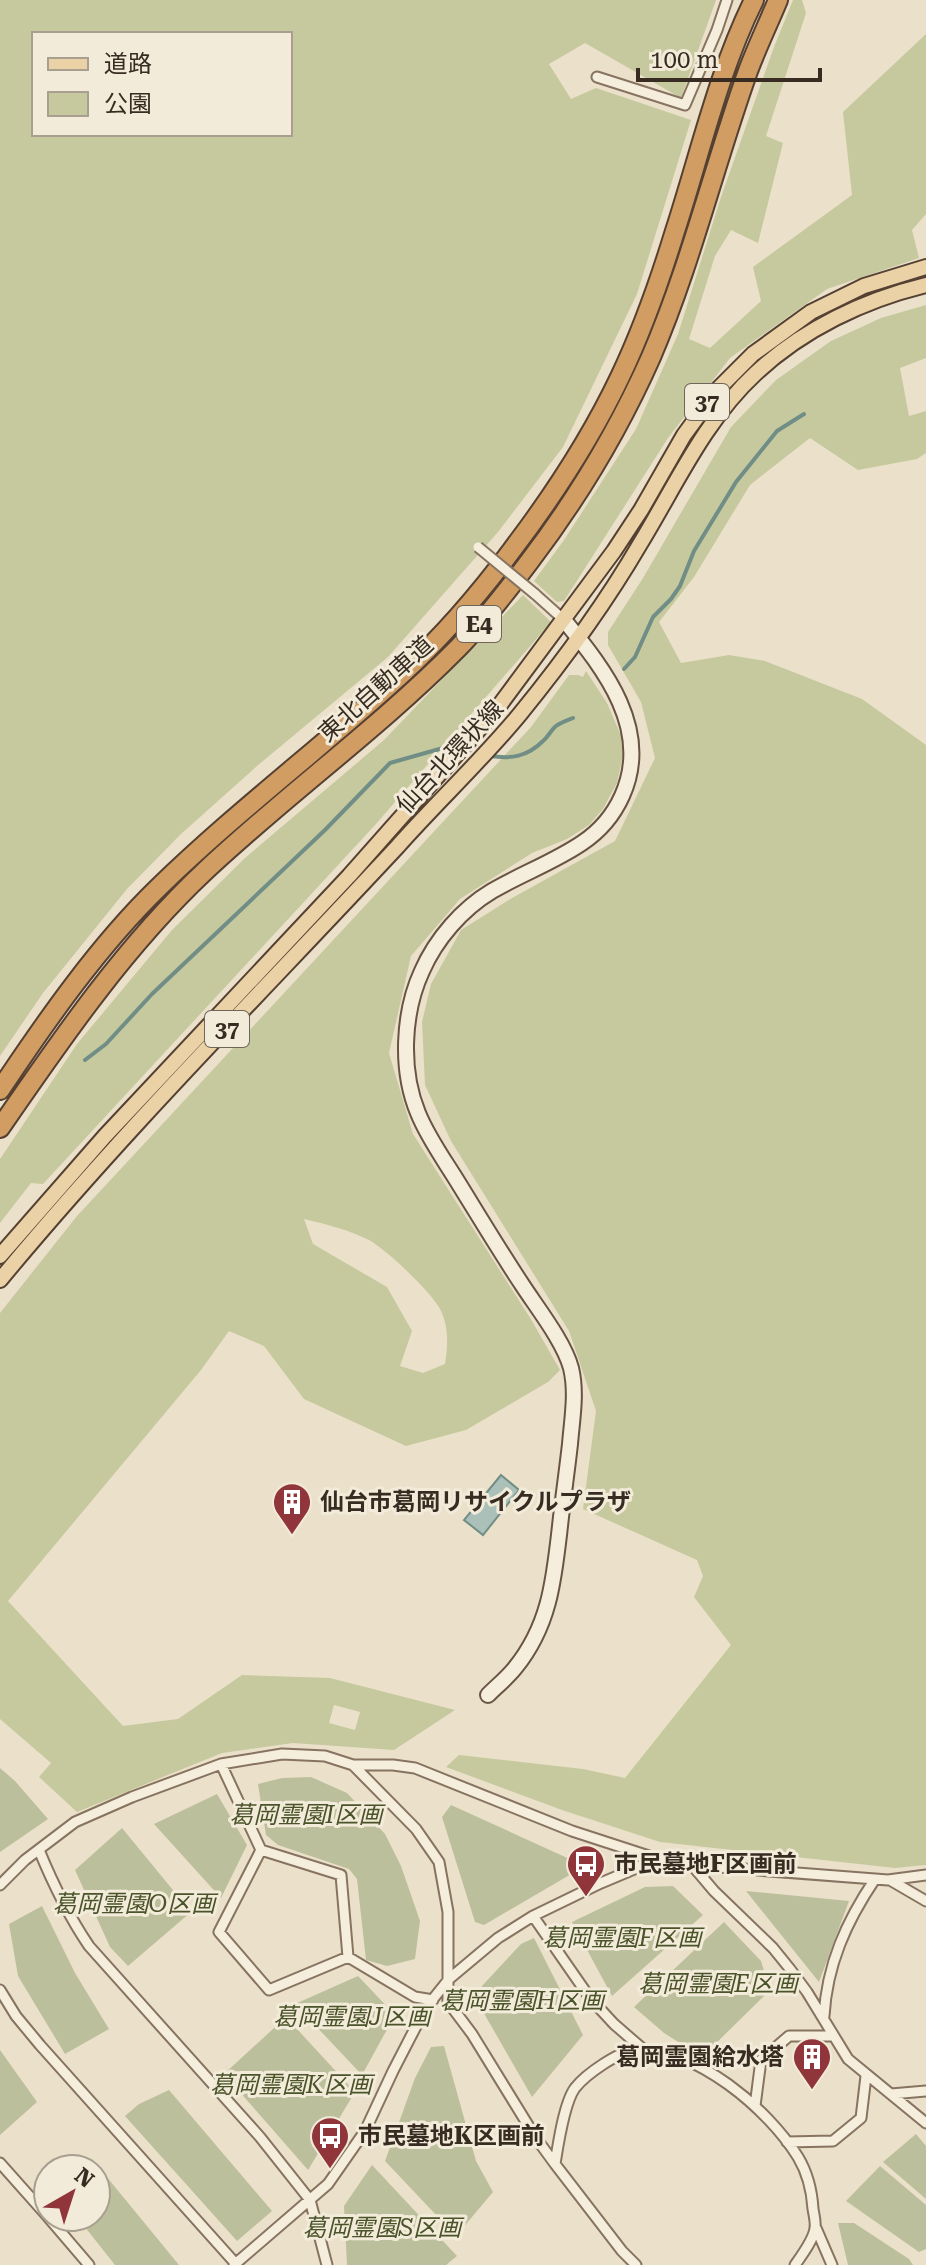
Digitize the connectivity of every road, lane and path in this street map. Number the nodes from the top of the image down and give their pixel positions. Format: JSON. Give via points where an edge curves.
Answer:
{"nodes":[{"id":1,"x":727,"y":0,"type":"edge"},
{"id":2,"x":754,"y":0,"type":"edge"},
{"id":3,"x":778,"y":0,"type":"edge"},
{"id":4,"x":597,"y":77,"type":"dead end"},
{"id":5,"x":926,"y":267,"type":"edge"},
{"id":6,"x":926,"y":285,"type":"edge"},
{"id":7,"x":478,"y":547,"type":"dead end"},
{"id":8,"x":564,"y":620,"type":"junction"},
{"id":9,"x":579,"y":638,"type":"junction"},
{"id":10,"x":0,"y":1090,"type":"edge"},
{"id":11,"x":0,"y":1128,"type":"edge"},
{"id":12,"x":0,"y":1256,"type":"edge"},
{"id":13,"x":0,"y":1280,"type":"edge"},
{"id":14,"x":488,"y":1695,"type":"dead end"},
{"id":15,"x":221,"y":1764,"type":"junction"},
{"id":16,"x":353,"y":1765,"type":"junction"},
{"id":17,"x":39,"y":1850,"type":"junction"},
{"id":18,"x":261,"y":1850,"type":"junction"},
{"id":19,"x":658,"y":1859,"type":"junction"},
{"id":20,"x":692,"y":1865,"type":"junction"},
{"id":21,"x":926,"y":1875,"type":"edge"},
{"id":22,"x":875,"y":1879,"type":"junction"},
{"id":23,"x":890,"y":1880,"type":"junction"},
{"id":24,"x":0,"y":1885,"type":"edge"},
{"id":25,"x":926,"y":1901,"type":"edge"},
{"id":26,"x":533,"y":1916,"type":"junction"},
{"id":27,"x":348,"y":1957,"type":"junction"},
{"id":28,"x":449,"y":1979,"type":"junction"},
{"id":29,"x":0,"y":1990,"type":"edge"},
{"id":30,"x":433,"y":2000,"type":"junction"},
{"id":31,"x":823,"y":2019,"type":"junction"},
{"id":32,"x":832,"y":2036,"type":"junction"},
{"id":33,"x":644,"y":2050,"type":"junction"},
{"id":34,"x":866,"y":2076,"type":"junction"},
{"id":35,"x":926,"y":2091,"type":"edge"},
{"id":36,"x":891,"y":2094,"type":"junction"},
{"id":37,"x":755,"y":2106,"type":"junction"},
{"id":38,"x":926,"y":2123,"type":"edge"},
{"id":39,"x":787,"y":2142,"type":"junction"},
{"id":40,"x":0,"y":2163,"type":"edge"},
{"id":41,"x":555,"y":2164,"type":"junction"},
{"id":42,"x":32,"y":2199,"type":"edge"},
{"id":43,"x":310,"y":2200,"type":"junction"},
{"id":44,"x":816,"y":2228,"type":"junction"},
{"id":45,"x":62,"y":2233,"type":"edge"},
{"id":46,"x":235,"y":2264,"type":"edge"},
{"id":47,"x":89,"y":2265,"type":"edge"},
{"id":48,"x":327,"y":2265,"type":"edge"},
{"id":49,"x":636,"y":2265,"type":"edge"},
{"id":50,"x":795,"y":2265,"type":"edge"},
{"id":51,"x":832,"y":2265,"type":"edge"}],
"edges":[{"from":1,"to":4,"type":"street","via":[[685,105]]},
{"from":2,"to":10,"type":"highway","name":"東北自動車道","number":"E4","via":[[622,374],[542,510],[472,600],[406,670],[244,809],[134,913]]},
{"from":3,"to":11,"type":"highway","name":"東北自動車道","number":"E4","via":[[748,72],[651,356],[565,513],[458,648],[203,872],[85,1007]]},
{"from":5,"to":8,"type":"main road","name":"仙台北環状線","number":"37","via":[[836,299],[790,326],[736,369],[684,435],[634,520]]},
{"from":6,"to":9,"type":"main road","name":"仙台北環状線","number":"37","via":[[838,316],[756,372],[708,427]]},
{"from":7,"to":8,"type":"street","bridge":true},
{"from":8,"to":9,"type":"street"},
{"from":8,"to":12,"type":"main road","name":"仙台北環状線","number":"37","via":[[437,777]]},
{"from":9,"to":13,"type":"main road","name":"仙台北環状線","number":"37","via":[[519,716],[95,1169]]},
{"from":9,"to":14,"type":"street","via":[[624,710],[631,736],[631,774],[617,807],[581,843],[489,893],[444,934],[411,997],[408,1016],[407,1062],[418,1112],[548,1324],[570,1365],[575,1400],[544,1619],[515,1670]]},
{"from":15,"to":16,"type":"street","via":[[282,1754],[325,1756]]},
{"from":15,"to":17,"type":"street","via":[[75,1822]]},
{"from":15,"to":18,"type":"street"},
{"from":16,"to":19,"type":"street","via":[[415,1768]]},
{"from":16,"to":28,"type":"street","via":[[416,1829],[439,1862],[448,1912]]},
{"from":17,"to":24,"type":"street"},
{"from":17,"to":43,"type":"street","via":[[54,1888],[89,1946]]},
{"from":18,"to":27,"type":"street","via":[[341,1875]]},
{"from":18,"to":27,"type":"street","via":[[219,1932],[269,1990]]},
{"from":19,"to":20,"type":"street"},
{"from":19,"to":26,"type":"street"},
{"from":20,"to":22,"type":"street"},
{"from":20,"to":31,"type":"street","via":[[773,1948]]},
{"from":21,"to":23,"type":"street"},
{"from":22,"to":23,"type":"street"},
{"from":22,"to":31,"type":"street","via":[[838,1946]]},
{"from":23,"to":25,"type":"street"},
{"from":26,"to":28,"type":"street"},
{"from":26,"to":33,"type":"street","via":[[590,1998]]},
{"from":27,"to":30,"type":"street","via":[[415,1997]]},
{"from":28,"to":30,"type":"street"},
{"from":28,"to":41,"type":"street","via":[[448,2002]]},
{"from":29,"to":46,"type":"street","via":[[40,2045]]},
{"from":30,"to":43,"type":"street","via":[[365,2131],[328,2184]]},
{"from":31,"to":32,"type":"street"},
{"from":32,"to":34,"type":"street"},
{"from":32,"to":37,"type":"street","via":[[789,2036],[761,2060]]},
{"from":33,"to":37,"type":"street","via":[[664,2052],[704,2069]]},
{"from":33,"to":41,"type":"street","via":[[605,2062],[575,2088]]},
{"from":34,"to":36,"type":"street"},
{"from":34,"to":39,"type":"street","via":[[861,2118],[854,2124],[833,2141]]},
{"from":35,"to":36,"type":"street"},
{"from":36,"to":38,"type":"street"},
{"from":37,"to":39,"type":"street"},
{"from":39,"to":44,"type":"street","via":[[800,2160],[812,2195]]},
{"from":40,"to":42,"type":"street"},
{"from":41,"to":49,"type":"street"},
{"from":43,"to":46,"type":"street"},
{"from":43,"to":48,"type":"street"},
{"from":44,"to":50,"type":"street"},
{"from":44,"to":51,"type":"street"},
{"from":45,"to":47,"type":"street"}]}
